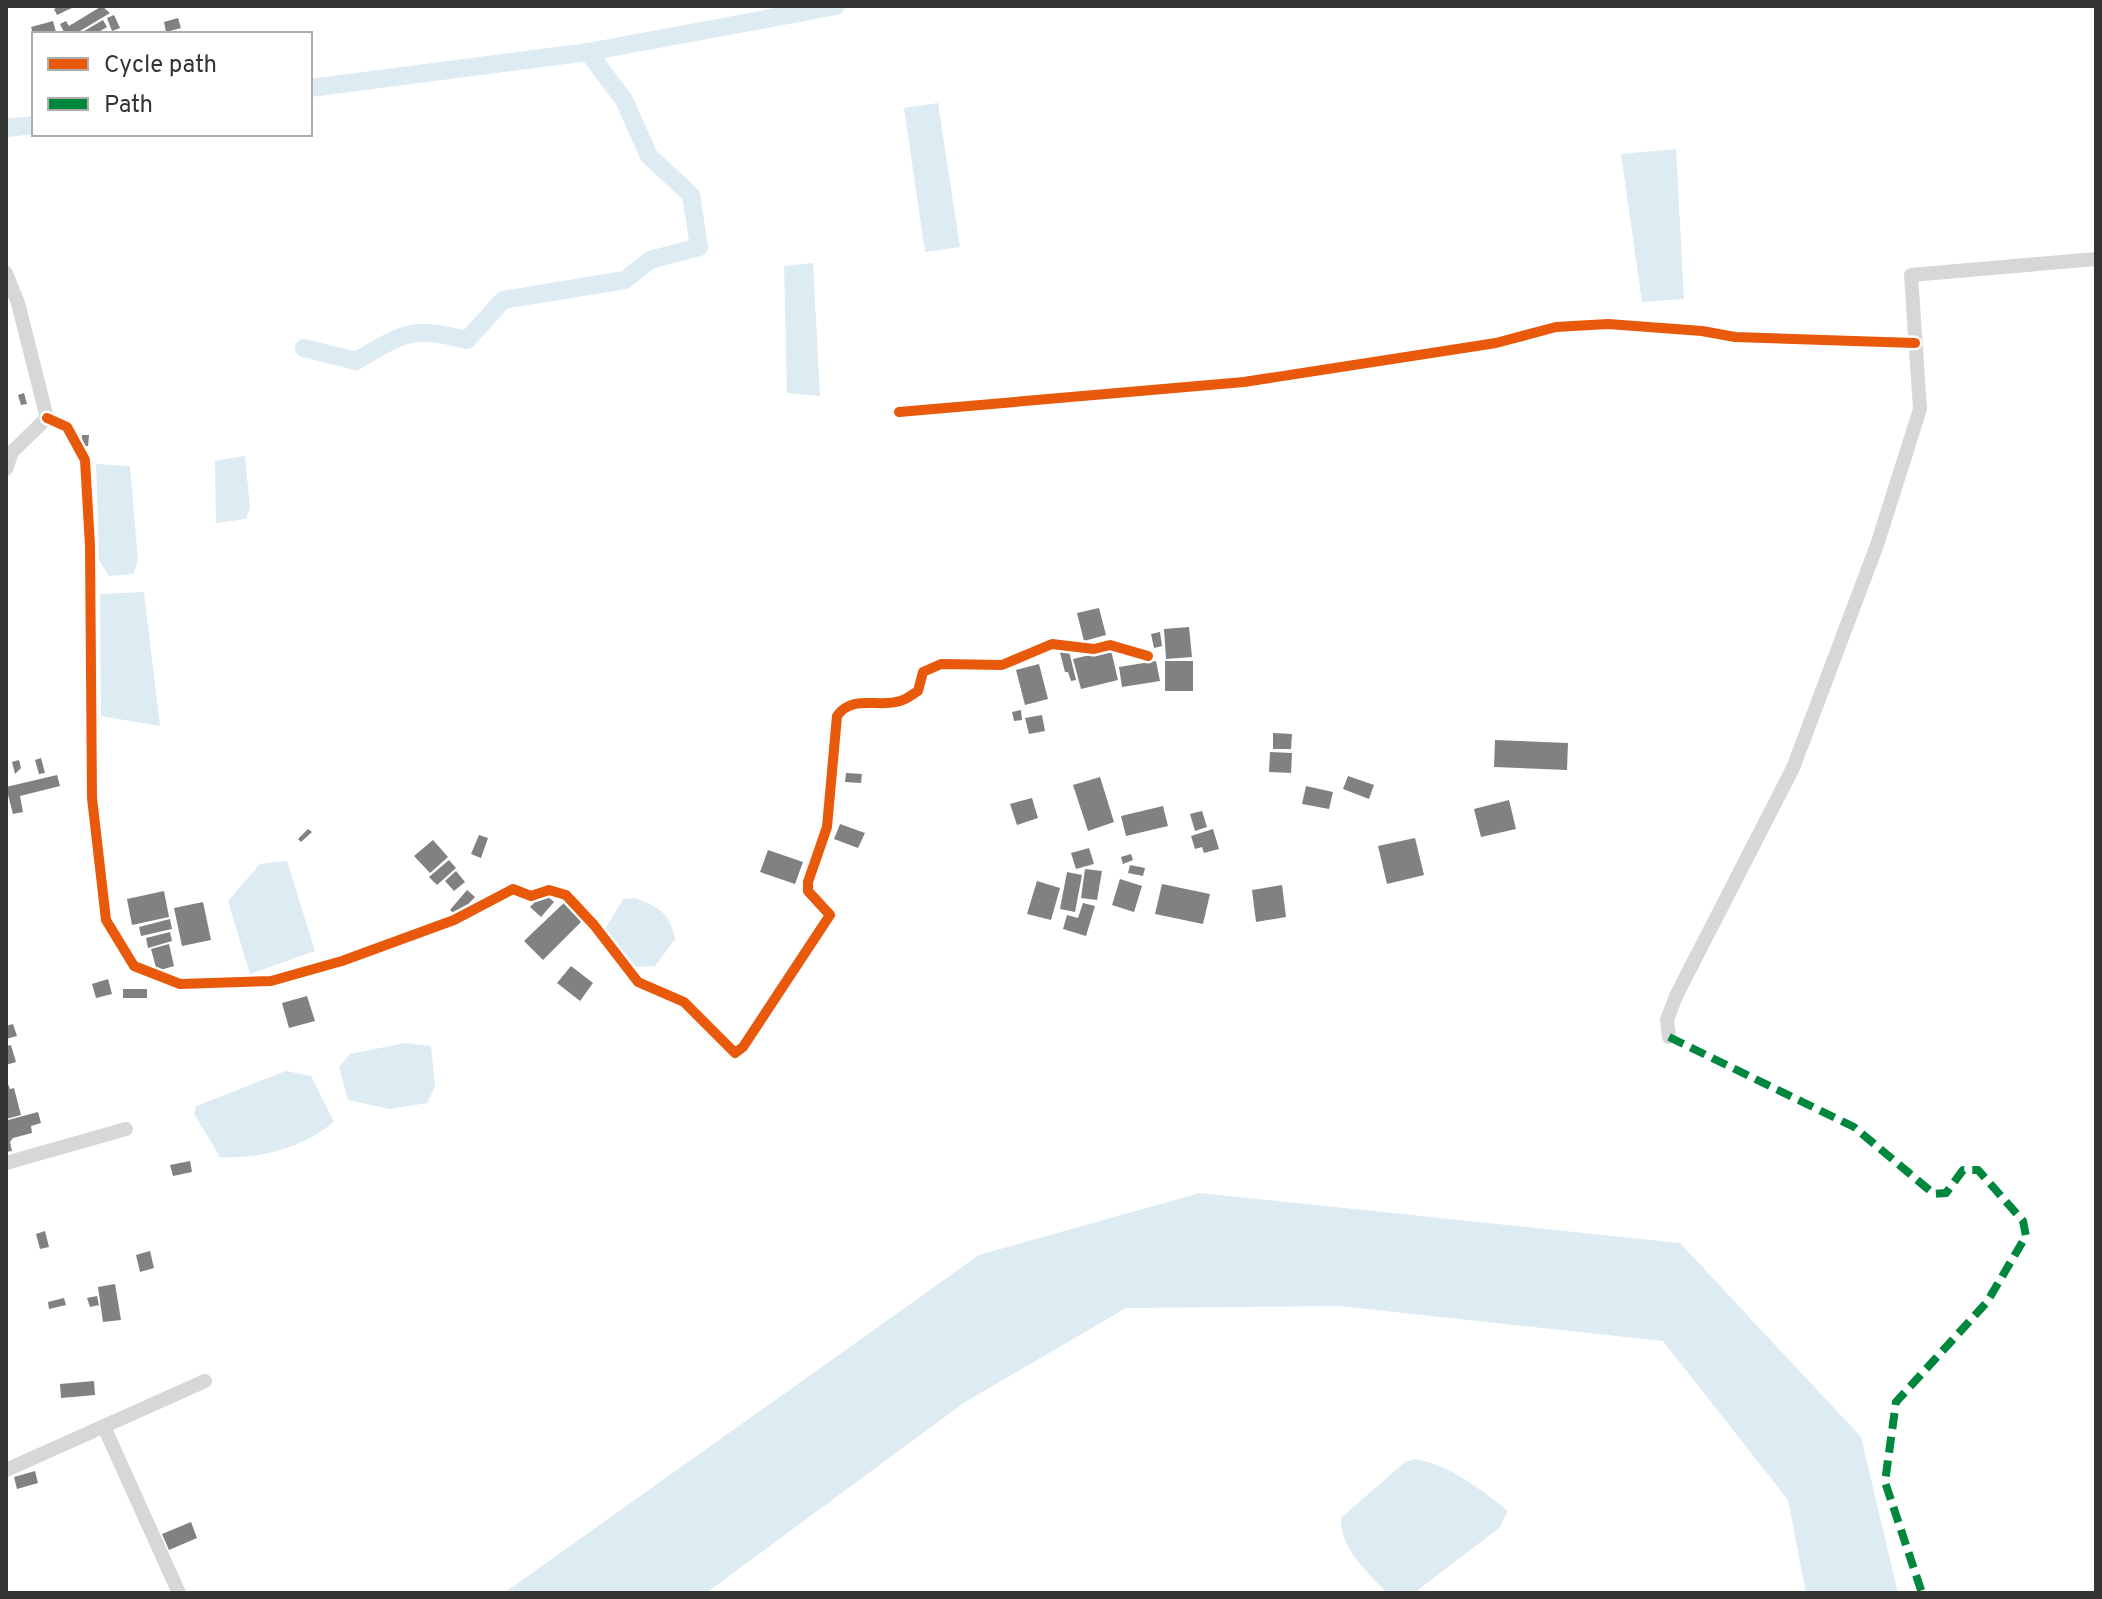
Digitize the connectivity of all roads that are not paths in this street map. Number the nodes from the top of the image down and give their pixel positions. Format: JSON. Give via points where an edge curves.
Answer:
{"nodes":[{"id":1,"x":2096,"y":259,"type":"edge"},
{"id":2,"x":6,"y":273,"type":"edge"},
{"id":3,"x":1915,"y":343,"type":"junction"},
{"id":4,"x":899,"y":412,"type":"dead end"},
{"id":5,"x":47,"y":418,"type":"junction"},
{"id":6,"x":6,"y":469,"type":"edge"},
{"id":7,"x":1148,"y":656,"type":"dead end"},
{"id":8,"x":1669,"y":1037,"type":"dead end"},
{"id":9,"x":126,"y":1129,"type":"dead end"},
{"id":10,"x":6,"y":1163,"type":"edge"},
{"id":11,"x":205,"y":1381,"type":"dead end"},
{"id":12,"x":104,"y":1427,"type":"junction"},
{"id":13,"x":6,"y":1470,"type":"edge"},
{"id":14,"x":179,"y":1593,"type":"edge"}],
"edges":[{"from":1,"to":3,"type":"street","via":[[1911,275]]},
{"from":2,"to":5,"type":"street"},
{"from":3,"to":4,"type":"street","via":[[1735,337],[1608,324],[1556,327],[1496,343],[1244,382]]},
{"from":3,"to":8,"type":"street","via":[[1920,409],[1877,545],[1793,768],[1676,996],[1667,1020]]},
{"from":5,"to":6,"type":"street","via":[[12,452]]},
{"from":5,"to":7,"type":"street","via":[[67,427],[85,460],[92,798],[106,920],[134,966],[180,984],[271,981],[454,920],[513,889],[531,896],[549,890],[566,895],[638,982],[684,1002],[735,1053],[830,915],[808,891],[808,882],[827,827],[841,710],[861,702],[899,702],[918,691],[923,672],[941,664],[1002,665],[1052,644],[1094,649],[1110,645]]},
{"from":9,"to":10,"type":"street"},
{"from":11,"to":12,"type":"street"},
{"from":12,"to":13,"type":"street"},
{"from":12,"to":14,"type":"street"}]}
